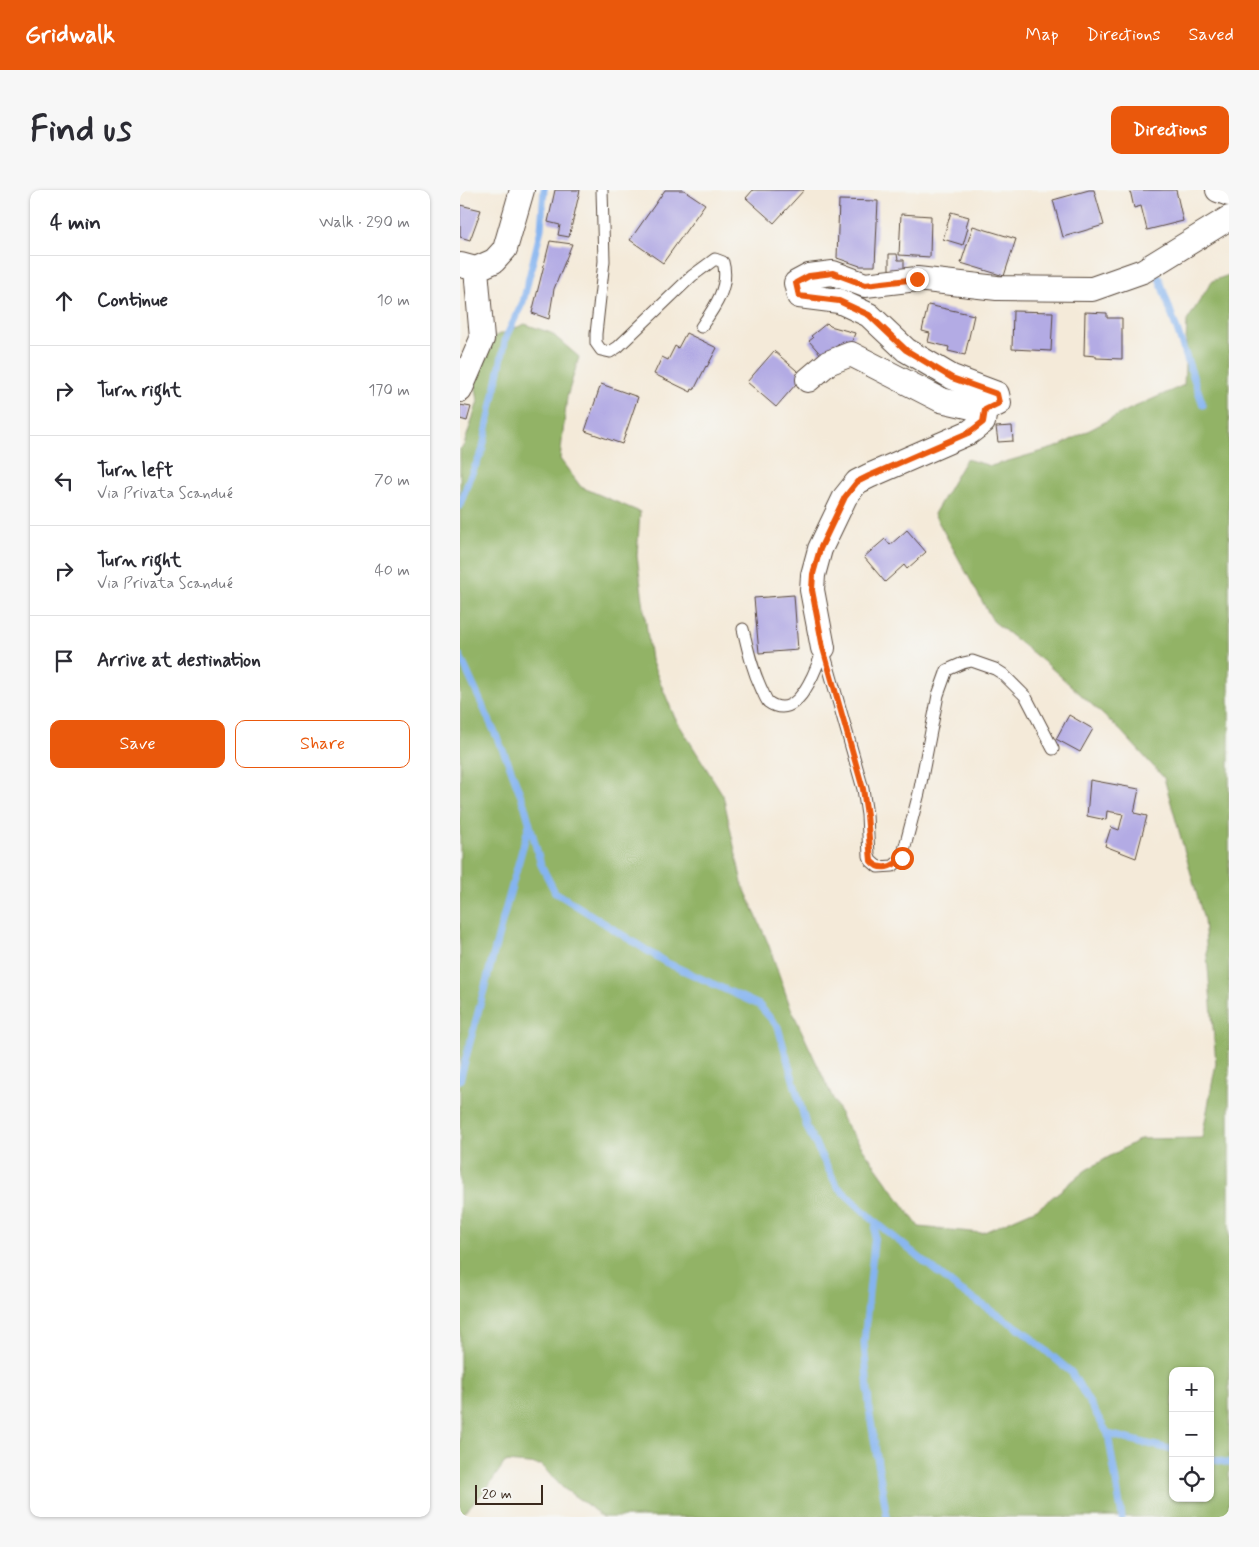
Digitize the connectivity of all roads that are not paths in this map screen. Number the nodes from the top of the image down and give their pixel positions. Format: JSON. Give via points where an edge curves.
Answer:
{"nodes":[{"id":1,"x":522,"y":190,"type":"edge"},
{"id":2,"x":602,"y":190,"type":"edge"},
{"id":3,"x":1218,"y":190,"type":"edge"},
{"id":4,"x":1229,"y":194,"type":"edge"},
{"id":5,"x":1229,"y":218,"type":"edge"},
{"id":6,"x":468,"y":267,"type":"edge"},
{"id":7,"x":702,"y":327,"type":"dead end"},
{"id":8,"x":808,"y":380,"type":"dead end"},
{"id":9,"x":460,"y":390,"type":"edge"},
{"id":10,"x":985,"y":410,"type":"junction"},
{"id":11,"x":743,"y":629,"type":"dead end"},
{"id":12,"x":823,"y":648,"type":"junction"},
{"id":13,"x":1053,"y":749,"type":"dead end"}],
"edges":[{"from":1,"to":6,"type":"street","via":[[505,249],[494,261]]},
{"from":2,"to":7,"type":"lane","via":[[604,261],[596,334],[596,343],[601,350],[610,352],[625,341],[692,276],[715,259],[723,262],[726,280],[718,302]]},
{"from":3,"to":4,"type":"street"},
{"from":5,"to":10,"type":"street","via":[[1143,271],[1092,289],[997,288],[917,279],[865,285],[833,273],[809,276],[796,283],[799,296],[839,301],[869,315],[906,350],[952,378],[997,394],[999,403]]},
{"from":6,"to":9,"type":"street","via":[[482,340]]},
{"from":8,"to":10,"type":"street","via":[[828,363],[851,354],[940,400]]},
{"from":10,"to":12,"type":"street","via":[[983,422],[970,432],[857,482],[845,497],[820,549],[813,574],[812,590]]},
{"from":11,"to":12,"type":"lane","via":[[752,669],[768,701],[776,706],[794,704],[801,696],[819,663]]},
{"from":12,"to":13,"type":"lane","via":[[863,789],[871,861],[878,866],[893,866],[902,858],[946,670],[972,661],[1003,674],[1026,697]]}]}
